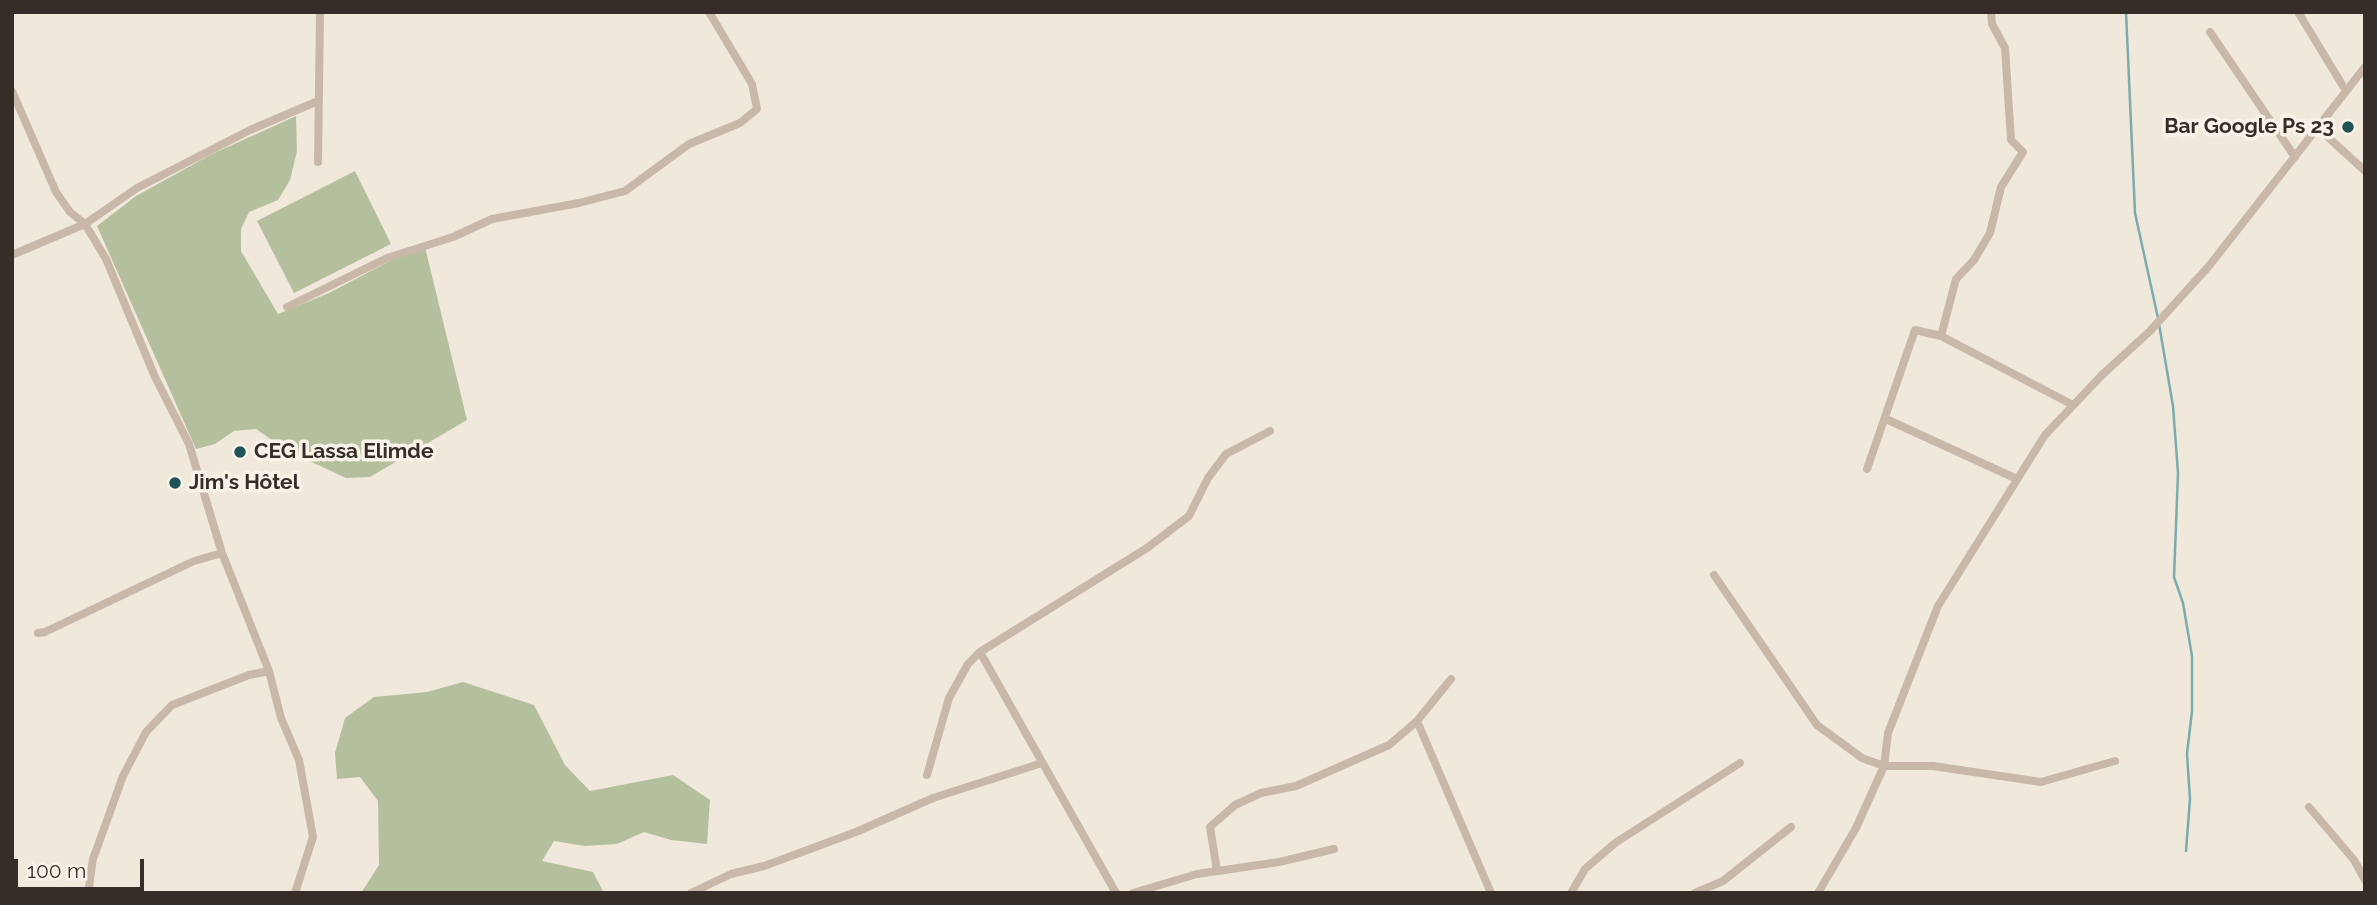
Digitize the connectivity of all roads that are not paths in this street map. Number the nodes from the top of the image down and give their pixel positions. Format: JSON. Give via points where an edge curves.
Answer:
{"nodes":[{"id":1,"x":320,"y":12,"type":"edge"},
{"id":2,"x":709,"y":12,"type":"edge"},
{"id":3,"x":1991,"y":12,"type":"edge"},
{"id":4,"x":2298,"y":12,"type":"edge"},
{"id":5,"x":2210,"y":32,"type":"dead end"},
{"id":6,"x":2365,"y":67,"type":"edge"},
{"id":7,"x":12,"y":91,"type":"edge"},
{"id":8,"x":2346,"y":91,"type":"junction"},
{"id":9,"x":318,"y":102,"type":"junction"},
{"id":10,"x":2318,"y":128,"type":"junction"},
{"id":11,"x":2295,"y":158,"type":"junction"},
{"id":12,"x":318,"y":162,"type":"dead end"},
{"id":13,"x":2365,"y":171,"type":"edge"},
{"id":14,"x":85,"y":224,"type":"junction"},
{"id":15,"x":12,"y":255,"type":"edge"},
{"id":16,"x":287,"y":307,"type":"dead end"},
{"id":17,"x":1941,"y":336,"type":"junction"},
{"id":18,"x":2073,"y":405,"type":"junction"},
{"id":19,"x":1886,"y":419,"type":"junction"},
{"id":20,"x":1270,"y":432,"type":"dead end"},
{"id":21,"x":1867,"y":469,"type":"dead end"},
{"id":22,"x":2017,"y":480,"type":"junction"},
{"id":23,"x":222,"y":553,"type":"junction"},
{"id":24,"x":1714,"y":575,"type":"dead end"},
{"id":25,"x":38,"y":632,"type":"dead end"},
{"id":26,"x":981,"y":652,"type":"junction"},
{"id":27,"x":269,"y":671,"type":"junction"},
{"id":28,"x":1451,"y":679,"type":"dead end"},
{"id":29,"x":1417,"y":721,"type":"junction"},
{"id":30,"x":2115,"y":761,"type":"dead end"},
{"id":31,"x":1740,"y":763,"type":"dead end"},
{"id":32,"x":1042,"y":764,"type":"junction"},
{"id":33,"x":1884,"y":766,"type":"junction"},
{"id":34,"x":927,"y":775,"type":"dead end"},
{"id":35,"x":2309,"y":807,"type":"dead end"},
{"id":36,"x":1791,"y":827,"type":"dead end"},
{"id":37,"x":1334,"y":849,"type":"dead end"},
{"id":38,"x":1217,"y":871,"type":"junction"},
{"id":39,"x":2365,"y":880,"type":"edge"},
{"id":40,"x":88,"y":893,"type":"edge"},
{"id":41,"x":295,"y":893,"type":"edge"},
{"id":42,"x":691,"y":893,"type":"edge"},
{"id":43,"x":1116,"y":893,"type":"edge"},
{"id":44,"x":1133,"y":893,"type":"edge"},
{"id":45,"x":1492,"y":893,"type":"edge"},
{"id":46,"x":1571,"y":893,"type":"edge"},
{"id":47,"x":1695,"y":893,"type":"edge"},
{"id":48,"x":1818,"y":893,"type":"edge"}],
"edges":[{"from":1,"to":9,"type":"street"},
{"from":2,"to":16,"type":"street","via":[[752,85],[757,109],[740,123],[689,144],[625,191],[492,219],[387,258]]},
{"from":3,"to":17,"type":"street","via":[[2005,48],[2011,140],[2023,152],[2001,187],[1990,233],[1956,279]]},
{"from":4,"to":8,"type":"street"},
{"from":5,"to":11,"type":"street"},
{"from":6,"to":8,"type":"street"},
{"from":7,"to":14,"type":"street","via":[[56,192]]},
{"from":8,"to":10,"type":"street"},
{"from":9,"to":12,"type":"street"},
{"from":9,"to":14,"type":"street","via":[[250,130],[137,188]]},
{"from":10,"to":11,"type":"street"},
{"from":10,"to":13,"type":"street"},
{"from":11,"to":18,"type":"street","via":[[2209,266]]},
{"from":14,"to":15,"type":"street"},
{"from":14,"to":23,"type":"street","via":[[106,258],[155,377],[189,444]]},
{"from":17,"to":18,"type":"street"},
{"from":17,"to":19,"type":"street","via":[[1914,330]]},
{"from":18,"to":22,"type":"street","via":[[2045,435]]},
{"from":19,"to":21,"type":"street"},
{"from":19,"to":22,"type":"street"},
{"from":20,"to":26,"type":"street","via":[[1226,454],[1189,516],[1147,548]]},
{"from":22,"to":33,"type":"street","via":[[1937,607],[1888,733]]},
{"from":23,"to":25,"type":"street","via":[[194,561]]},
{"from":23,"to":27,"type":"street"},
{"from":24,"to":33,"type":"street","via":[[1817,725],[1862,758]]},
{"from":26,"to":32,"type":"street"},
{"from":26,"to":34,"type":"street","via":[[968,664],[949,698]]},
{"from":27,"to":40,"type":"street","via":[[172,705],[146,732],[123,776],[93,859]]},
{"from":27,"to":41,"type":"street","via":[[281,719],[299,760],[313,837]]},
{"from":28,"to":29,"type":"street"},
{"from":29,"to":38,"type":"street","via":[[1389,745],[1296,786],[1261,793],[1235,805],[1210,827]]},
{"from":29,"to":45,"type":"street"},
{"from":30,"to":33,"type":"street","via":[[2041,782],[1933,766]]},
{"from":31,"to":46,"type":"street","via":[[1615,843],[1585,869]]},
{"from":32,"to":42,"type":"street","via":[[933,798],[856,832],[731,874]]},
{"from":32,"to":43,"type":"street"},
{"from":33,"to":48,"type":"street","via":[[1856,828]]},
{"from":35,"to":39,"type":"street"},
{"from":36,"to":47,"type":"street","via":[[1723,881]]},
{"from":37,"to":38,"type":"street"},
{"from":38,"to":44,"type":"street"}]}
